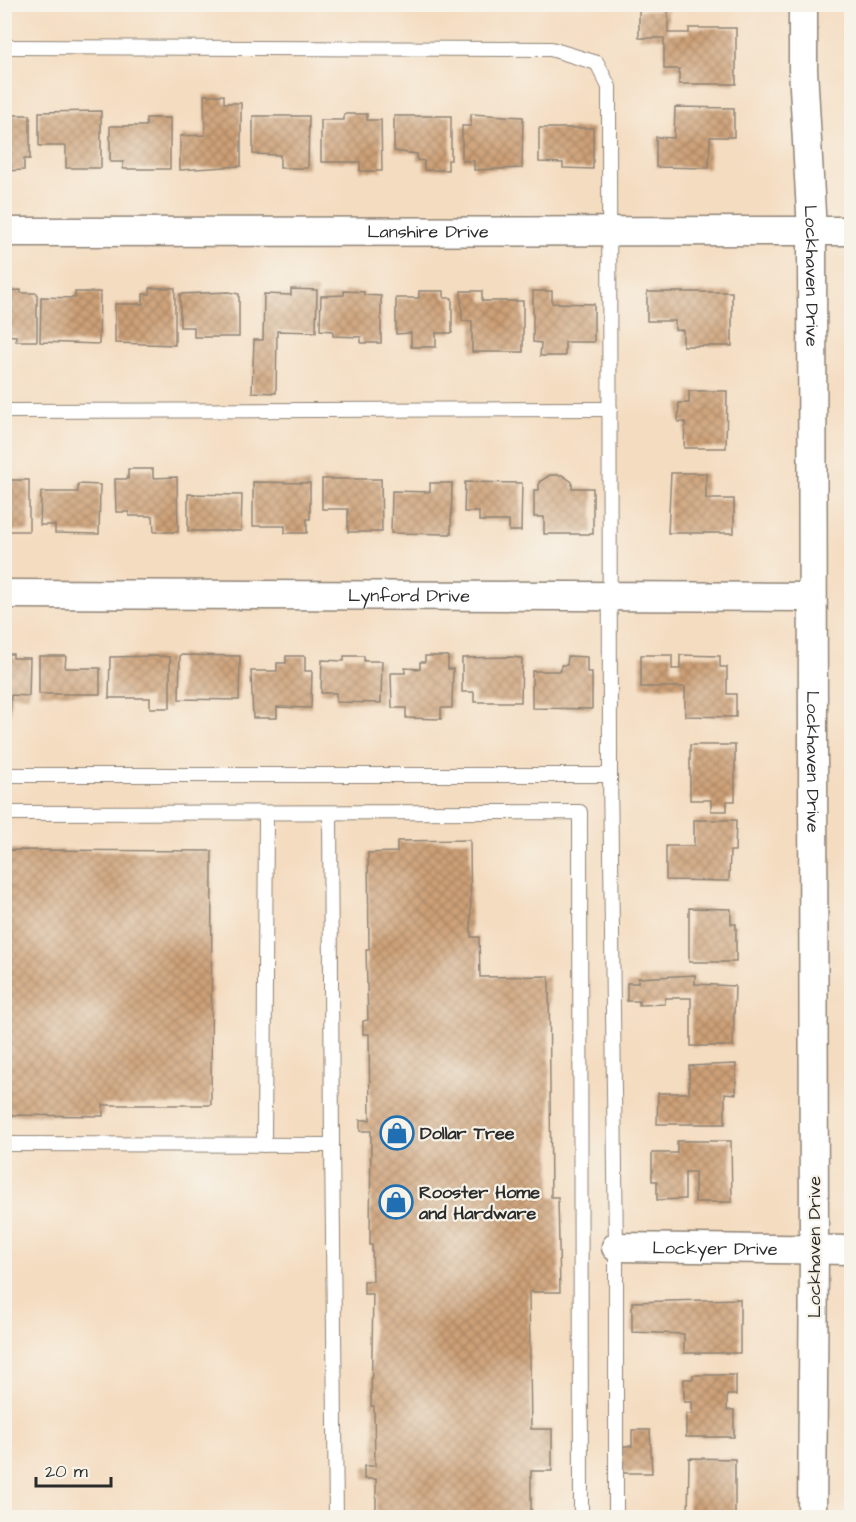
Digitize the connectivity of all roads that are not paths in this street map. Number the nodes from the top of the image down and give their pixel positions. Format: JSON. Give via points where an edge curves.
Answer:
{"nodes":[{"id":1,"x":803,"y":4,"type":"edge"},
{"id":2,"x":4,"y":47,"type":"edge"},
{"id":3,"x":610,"y":231,"type":"junction"},
{"id":4,"x":812,"y":231,"type":"junction"},
{"id":5,"x":852,"y":231,"type":"edge"},
{"id":6,"x":4,"y":232,"type":"edge"},
{"id":7,"x":610,"y":410,"type":"junction"},
{"id":8,"x":4,"y":411,"type":"edge"},
{"id":9,"x":4,"y":594,"type":"edge"},
{"id":10,"x":610,"y":596,"type":"junction"},
{"id":11,"x":812,"y":597,"type":"junction"},
{"id":12,"x":4,"y":775,"type":"edge"},
{"id":13,"x":610,"y":775,"type":"junction"},
{"id":14,"x":4,"y":813,"type":"edge"},
{"id":15,"x":266,"y":813,"type":"junction"},
{"id":16,"x":330,"y":813,"type":"junction"},
{"id":17,"x":4,"y":1144,"type":"edge"},
{"id":18,"x":264,"y":1145,"type":"junction"},
{"id":19,"x":332,"y":1145,"type":"junction"},
{"id":20,"x":616,"y":1247,"type":"junction"},
{"id":21,"x":814,"y":1250,"type":"junction"},
{"id":22,"x":852,"y":1250,"type":"edge"},
{"id":23,"x":336,"y":1518,"type":"edge"},
{"id":24,"x":581,"y":1518,"type":"edge"},
{"id":25,"x":616,"y":1518,"type":"edge"},
{"id":26,"x":812,"y":1518,"type":"edge"}],
"edges":[{"from":1,"to":4,"type":"street","name":"Lockhaven Drive"},
{"from":2,"to":3,"type":"lane","via":[[551,49],[597,63],[609,87]]},
{"from":3,"to":4,"type":"street","name":"Lanshire Drive"},
{"from":3,"to":6,"type":"street","name":"Lanshire Drive"},
{"from":3,"to":7,"type":"lane"},
{"from":4,"to":5,"type":"street","name":"Lanshire Drive"},
{"from":4,"to":11,"type":"street","name":"Lockhaven Drive"},
{"from":7,"to":8,"type":"lane"},
{"from":7,"to":10,"type":"lane"},
{"from":9,"to":10,"type":"street","name":"Lynford Drive"},
{"from":10,"to":11,"type":"street","name":"Lynford Drive"},
{"from":10,"to":13,"type":"lane"},
{"from":11,"to":21,"type":"street","name":"Lockhaven Drive"},
{"from":12,"to":13,"type":"lane"},
{"from":13,"to":20,"type":"lane"},
{"from":14,"to":15,"type":"lane"},
{"from":15,"to":16,"type":"lane"},
{"from":15,"to":18,"type":"lane"},
{"from":16,"to":19,"type":"lane"},
{"from":16,"to":24,"type":"lane","via":[[580,812]]},
{"from":17,"to":18,"type":"lane"},
{"from":18,"to":19,"type":"lane"},
{"from":19,"to":23,"type":"lane"},
{"from":20,"to":21,"type":"street","name":"Lockyer Drive"},
{"from":20,"to":25,"type":"lane"},
{"from":21,"to":22,"type":"street","name":"Lockyer Drive"},
{"from":21,"to":26,"type":"street","name":"Lockhaven Drive"}]}
